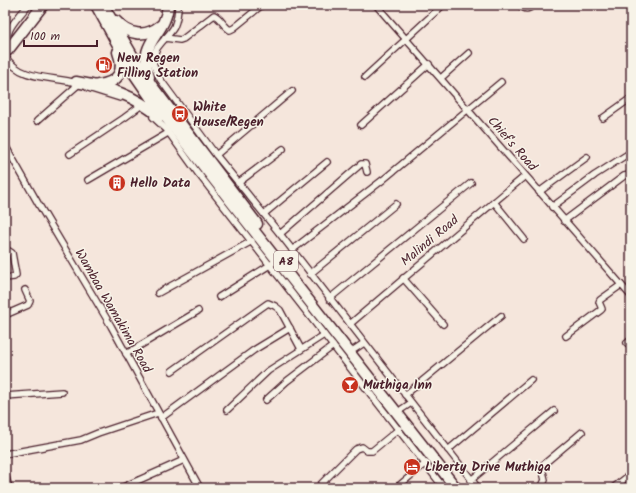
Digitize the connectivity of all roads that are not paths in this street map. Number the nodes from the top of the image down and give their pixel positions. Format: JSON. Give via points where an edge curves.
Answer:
{"nodes":[{"id":1,"x":28,"y":5,"type":"edge"},
{"id":2,"x":43,"y":5,"type":"edge"},
{"id":3,"x":168,"y":5,"type":"edge"},
{"id":4,"x":178,"y":5,"type":"edge"},
{"id":5,"x":262,"y":5,"type":"edge"},
{"id":6,"x":376,"y":5,"type":"edge"},
{"id":7,"x":443,"y":5,"type":"edge"},
{"id":8,"x":519,"y":5,"type":"edge"},
{"id":9,"x":534,"y":5,"type":"edge"},
{"id":10,"x":101,"y":7,"type":"edge"},
{"id":11,"x":165,"y":20,"type":"junction"},
{"id":12,"x":165,"y":38,"type":"junction"},
{"id":13,"x":406,"y":39,"type":"junction"},
{"id":14,"x":6,"y":53,"type":"edge"},
{"id":15,"x":469,"y":53,"type":"dead end"},
{"id":16,"x":429,"y":64,"type":"junction"},
{"id":17,"x":365,"y":77,"type":"dead end"},
{"id":18,"x":440,"y":78,"type":"junction"},
{"id":19,"x":501,"y":82,"type":"dead end"},
{"id":20,"x":77,"y":83,"type":"junction"},
{"id":21,"x":94,"y":86,"type":"junction"},
{"id":22,"x":152,"y":86,"type":"junction"},
{"id":23,"x":292,"y":91,"type":"dead end"},
{"id":24,"x":631,"y":98,"type":"edge"},
{"id":25,"x":139,"y":107,"type":"junction"},
{"id":26,"x":468,"y":110,"type":"junction"},
{"id":27,"x":178,"y":112,"type":"junction"},
{"id":28,"x":603,"y":118,"type":"dead end"},
{"id":29,"x":36,"y":122,"type":"dead end"},
{"id":30,"x":361,"y":125,"type":"dead end"},
{"id":31,"x":168,"y":133,"type":"junction"},
{"id":32,"x":198,"y":138,"type":"junction"},
{"id":33,"x":5,"y":145,"type":"edge"},
{"id":34,"x":283,"y":149,"type":"dead end"},
{"id":35,"x":193,"y":152,"type":"junction"},
{"id":36,"x":631,"y":152,"type":"edge"},
{"id":37,"x":70,"y":154,"type":"dead end"},
{"id":38,"x":216,"y":155,"type":"junction"},
{"id":39,"x":587,"y":157,"type":"dead end"},
{"id":40,"x":327,"y":162,"type":"dead end"},
{"id":41,"x":367,"y":172,"type":"dead end"},
{"id":42,"x":525,"y":176,"type":"junction"},
{"id":43,"x":631,"y":176,"type":"edge"},
{"id":44,"x":88,"y":180,"type":"dead end"},
{"id":45,"x":238,"y":183,"type":"junction"},
{"id":46,"x":471,"y":183,"type":"dead end"},
{"id":47,"x":539,"y":192,"type":"junction"},
{"id":48,"x":221,"y":195,"type":"junction"},
{"id":49,"x":494,"y":202,"type":"junction"},
{"id":50,"x":396,"y":204,"type":"dead end"},
{"id":51,"x":552,"y":207,"type":"junction"},
{"id":52,"x":264,"y":214,"type":"junction"},
{"id":53,"x":564,"y":220,"type":"junction"},
{"id":54,"x":280,"y":234,"type":"junction"},
{"id":55,"x":524,"y":239,"type":"dead end"},
{"id":56,"x":252,"y":241,"type":"junction"},
{"id":57,"x":292,"y":250,"type":"junction"},
{"id":58,"x":5,"y":253,"type":"edge"},
{"id":59,"x":274,"y":263,"type":"junction"},
{"id":60,"x":310,"y":274,"type":"junction"},
{"id":61,"x":5,"y":278,"type":"edge"},
{"id":62,"x":403,"y":278,"type":"junction"},
{"id":63,"x":621,"y":285,"type":"junction"},
{"id":64,"x":25,"y":290,"type":"dead end"},
{"id":65,"x":158,"y":293,"type":"dead end"},
{"id":66,"x":631,"y":296,"type":"edge"},
{"id":67,"x":219,"y":297,"type":"dead end"},
{"id":68,"x":329,"y":299,"type":"junction"},
{"id":69,"x":198,"y":311,"type":"dead end"},
{"id":70,"x":5,"y":315,"type":"edge"},
{"id":71,"x":501,"y":316,"type":"dead end"},
{"id":72,"x":350,"y":324,"type":"junction"},
{"id":73,"x":443,"y":324,"type":"dead end"},
{"id":74,"x":290,"y":328,"type":"junction"},
{"id":75,"x":324,"y":335,"type":"junction"},
{"id":76,"x":566,"y":336,"type":"dead end"},
{"id":77,"x":364,"y":343,"type":"junction"},
{"id":78,"x":333,"y":346,"type":"junction"},
{"id":79,"x":301,"y":349,"type":"junction"},
{"id":80,"x":126,"y":354,"type":"junction"},
{"id":81,"x":350,"y":354,"type":"junction"},
{"id":82,"x":172,"y":371,"type":"dead end"},
{"id":83,"x":531,"y":380,"type":"dead end"},
{"id":84,"x":62,"y":392,"type":"dead end"},
{"id":85,"x":405,"y":395,"type":"junction"},
{"id":86,"x":5,"y":396,"type":"edge"},
{"id":87,"x":266,"y":400,"type":"dead end"},
{"id":88,"x":411,"y":403,"type":"junction"},
{"id":89,"x":402,"y":409,"type":"junction"},
{"id":90,"x":228,"y":410,"type":"dead end"},
{"id":91,"x":554,"y":411,"type":"dead end"},
{"id":92,"x":159,"y":416,"type":"junction"},
{"id":93,"x":399,"y":429,"type":"junction"},
{"id":94,"x":582,"y":432,"type":"dead end"},
{"id":95,"x":448,"y":450,"type":"junction"},
{"id":96,"x":5,"y":454,"type":"edge"},
{"id":97,"x":184,"y":460,"type":"junction"},
{"id":98,"x":426,"y":463,"type":"junction"},
{"id":99,"x":5,"y":472,"type":"edge"},
{"id":100,"x":631,"y":474,"type":"edge"},
{"id":101,"x":472,"y":480,"type":"junction"},
{"id":102,"x":9,"y":488,"type":"edge"},
{"id":103,"x":121,"y":488,"type":"edge"},
{"id":104,"x":200,"y":488,"type":"edge"},
{"id":105,"x":317,"y":488,"type":"edge"},
{"id":106,"x":396,"y":488,"type":"edge"},
{"id":107,"x":444,"y":488,"type":"edge"},
{"id":108,"x":456,"y":488,"type":"edge"},
{"id":109,"x":464,"y":488,"type":"edge"},
{"id":110,"x":478,"y":488,"type":"edge"},
{"id":111,"x":539,"y":488,"type":"edge"},
{"id":112,"x":612,"y":488,"type":"edge"}],
"edges":[{"from":1,"to":14,"type":"street","via":[[8,32]]},
{"from":2,"to":14,"type":"highway"},
{"from":3,"to":11,"type":"highway"},
{"from":4,"to":12,"type":"street","via":[[176,21]]},
{"from":5,"to":12,"type":"street","via":[[230,30],[214,15],[183,39]]},
{"from":6,"to":13,"type":"street","name":"Chief's Road"},
{"from":7,"to":13,"type":"street"},
{"from":8,"to":9,"type":"street","via":[[526,9]]},
{"from":10,"to":11,"type":"highway","via":[[122,28],[137,34],[151,32]]},
{"from":10,"to":21,"type":"highway","via":[[121,66],[116,79],[104,85]]},
{"from":10,"to":22,"type":"highway","number":"A8","via":[[117,28]]},
{"from":10,"to":35,"type":"highway","number":"A8","via":[[117,45],[133,72]]},
{"from":11,"to":22,"type":"highway","via":[[150,44],[145,60]]},
{"from":12,"to":27,"type":"street","via":[[154,53],[154,67]]},
{"from":13,"to":16,"type":"street","name":"Chief's Road"},
{"from":13,"to":17,"type":"street"},
{"from":14,"to":20,"type":"street","via":[[13,66],[24,72]]},
{"from":15,"to":18,"type":"street"},
{"from":16,"to":18,"type":"street","name":"Chief's Road"},
{"from":16,"to":30,"type":"street"},
{"from":18,"to":26,"type":"street","name":"Chief's Road"},
{"from":19,"to":26,"type":"street"},
{"from":20,"to":21,"type":"highway"},
{"from":20,"to":25,"type":"street"},
{"from":20,"to":29,"type":"street"},
{"from":21,"to":35,"type":"highway","via":[[131,96],[145,104],[168,124]]},
{"from":22,"to":27,"type":"highway","number":"A8"},
{"from":23,"to":38,"type":"street"},
{"from":24,"to":28,"type":"street"},
{"from":25,"to":31,"type":"street","via":[[157,119]]},
{"from":25,"to":37,"type":"street"},
{"from":26,"to":42,"type":"street","name":"Chief's Road"},
{"from":26,"to":57,"type":"street"},
{"from":27,"to":32,"type":"highway","number":"A8"},
{"from":31,"to":44,"type":"street"},
{"from":31,"to":48,"type":"street"},
{"from":32,"to":38,"type":"street"},
{"from":32,"to":81,"type":"highway","number":"A8","via":[[236,197]]},
{"from":33,"to":80,"type":"street","name":"Wambaa Wamakima Road"},
{"from":34,"to":45,"type":"street"},
{"from":35,"to":48,"type":"highway","number":"A8"},
{"from":36,"to":51,"type":"street"},
{"from":38,"to":45,"type":"street"},
{"from":39,"to":47,"type":"street"},
{"from":40,"to":52,"type":"street"},
{"from":41,"to":54,"type":"street","via":[[365,164],[361,164]]},
{"from":42,"to":47,"type":"street","name":"Chief's Road"},
{"from":42,"to":49,"type":"street","name":"Malindi Road"},
{"from":43,"to":53,"type":"street","via":[[624,176]]},
{"from":45,"to":52,"type":"street"},
{"from":46,"to":68,"type":"street"},
{"from":47,"to":51,"type":"street","name":"Chief's Road"},
{"from":48,"to":56,"type":"street"},
{"from":48,"to":59,"type":"highway","number":"A8"},
{"from":49,"to":55,"type":"street"},
{"from":49,"to":62,"type":"street","name":"Malindi Road"},
{"from":50,"to":60,"type":"street"},
{"from":51,"to":53,"type":"street","name":"Chief's Road"},
{"from":52,"to":54,"type":"street"},
{"from":53,"to":63,"type":"street","name":"Chief's Road"},
{"from":54,"to":57,"type":"street"},
{"from":56,"to":59,"type":"street"},
{"from":56,"to":65,"type":"street"},
{"from":57,"to":60,"type":"street"},
{"from":58,"to":61,"type":"street","via":[[12,253],[16,274],[14,277]]},
{"from":59,"to":67,"type":"street"},
{"from":59,"to":75,"type":"street"},
{"from":59,"to":81,"type":"highway","number":"A8"},
{"from":60,"to":68,"type":"street"},
{"from":62,"to":72,"type":"street","name":"Malindi Road"},
{"from":62,"to":73,"type":"street"},
{"from":63,"to":66,"type":"street","name":"Chief's Road"},
{"from":63,"to":76,"type":"street","via":[[600,300],[601,310]]},
{"from":64,"to":70,"type":"street","via":[[30,301],[28,305]]},
{"from":68,"to":72,"type":"street"},
{"from":69,"to":80,"type":"street"},
{"from":71,"to":85,"type":"street"},
{"from":72,"to":77,"type":"street"},
{"from":74,"to":79,"type":"street"},
{"from":74,"to":82,"type":"street","via":[[280,310],[268,303]]},
{"from":74,"to":92,"type":"street"},
{"from":75,"to":78,"type":"street"},
{"from":75,"to":79,"type":"street"},
{"from":77,"to":81,"type":"street"},
{"from":77,"to":85,"type":"street"},
{"from":78,"to":81,"type":"street"},
{"from":78,"to":87,"type":"street"},
{"from":79,"to":90,"type":"street","via":[[268,371]]},
{"from":80,"to":92,"type":"street","name":"Wambaa Wamakima Road"},
{"from":81,"to":89,"type":"highway","number":"A8"},
{"from":81,"to":93,"type":"street"},
{"from":81,"to":108,"type":"highway","number":"A8"},
{"from":83,"to":95,"type":"street"},
{"from":84,"to":86,"type":"street"},
{"from":85,"to":88,"type":"street"},
{"from":88,"to":89,"type":"street"},
{"from":88,"to":95,"type":"street"},
{"from":89,"to":109,"type":"highway","number":"A8"},
{"from":91,"to":101,"type":"street"},
{"from":92,"to":96,"type":"street","via":[[98,432],[81,440]]},
{"from":92,"to":97,"type":"street","name":"Wambaa Wamakima Road"},
{"from":93,"to":98,"type":"street"},
{"from":93,"to":105,"type":"street","via":[[372,451],[362,447],[356,449]]},
{"from":94,"to":111,"type":"street","via":[[544,464],[542,468],[545,480]]},
{"from":95,"to":101,"type":"street"},
{"from":97,"to":103,"type":"street"},
{"from":97,"to":104,"type":"street","name":"Wambaa Wamakima Road"},
{"from":98,"to":106,"type":"street"},
{"from":98,"to":107,"type":"street"},
{"from":99,"to":102,"type":"street"},
{"from":100,"to":112,"type":"street"},
{"from":101,"to":110,"type":"street"}]}
